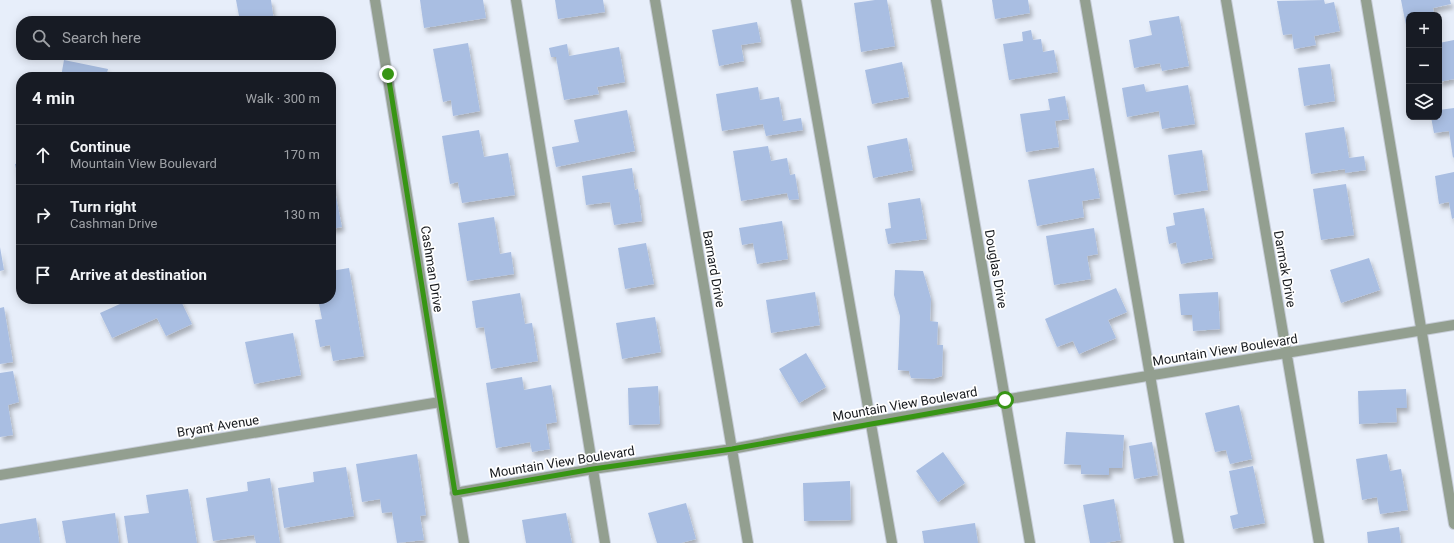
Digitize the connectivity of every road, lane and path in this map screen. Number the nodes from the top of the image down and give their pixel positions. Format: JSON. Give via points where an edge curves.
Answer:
{"nodes":[{"id":1,"x":375,"y":0,"type":"edge"},
{"id":2,"x":516,"y":0,"type":"edge"},
{"id":3,"x":655,"y":0,"type":"edge"},
{"id":4,"x":796,"y":0,"type":"edge"},
{"id":5,"x":936,"y":0,"type":"edge"},
{"id":6,"x":1085,"y":0,"type":"edge"},
{"id":7,"x":1226,"y":0,"type":"edge"},
{"id":8,"x":1366,"y":0,"type":"edge"},
{"id":9,"x":1454,"y":325,"type":"edge"},
{"id":10,"x":1421,"y":331,"type":"junction"},
{"id":11,"x":1287,"y":353,"type":"junction"},
{"id":12,"x":1150,"y":376,"type":"junction"},
{"id":13,"x":1005,"y":400,"type":"junction"},
{"id":14,"x":440,"y":402,"type":"junction"},
{"id":15,"x":872,"y":422,"type":"junction"},
{"id":16,"x":732,"y":449,"type":"junction"},
{"id":17,"x":593,"y":469,"type":"junction"},
{"id":18,"x":0,"y":475,"type":"edge"},
{"id":19,"x":455,"y":493,"type":"junction"},
{"id":20,"x":1454,"y":524,"type":"edge"},
{"id":21,"x":464,"y":543,"type":"edge"},
{"id":22,"x":606,"y":543,"type":"edge"},
{"id":23,"x":748,"y":543,"type":"edge"},
{"id":24,"x":892,"y":543,"type":"edge"},
{"id":25,"x":1030,"y":543,"type":"edge"},
{"id":26,"x":1179,"y":543,"type":"edge"},
{"id":27,"x":1320,"y":543,"type":"edge"}],
"edges":[{"from":1,"to":14,"type":"street","name":"Cashman Drive"},
{"from":2,"to":17,"type":"street"},
{"from":3,"to":16,"type":"street","name":"Barnard Drive"},
{"from":4,"to":15,"type":"street"},
{"from":5,"to":13,"type":"street","name":"Douglas Drive"},
{"from":6,"to":12,"type":"street"},
{"from":7,"to":11,"type":"street","name":"Darmak Drive"},
{"from":8,"to":10,"type":"street"},
{"from":9,"to":10,"type":"street","name":"Mountain View Boulevard"},
{"from":10,"to":11,"type":"street","name":"Mountain View Boulevard"},
{"from":10,"to":20,"type":"street"},
{"from":11,"to":12,"type":"street","name":"Mountain View Boulevard"},
{"from":11,"to":27,"type":"street","name":"Darmak Drive"},
{"from":12,"to":13,"type":"street","name":"Mountain View Boulevard"},
{"from":12,"to":26,"type":"street"},
{"from":13,"to":15,"type":"street","name":"Mountain View Boulevard"},
{"from":13,"to":25,"type":"street","name":"Douglas Drive"},
{"from":14,"to":18,"type":"street","name":"Bryant Avenue"},
{"from":14,"to":19,"type":"street","name":"Cashman Drive"},
{"from":15,"to":16,"type":"street","name":"Mountain View Boulevard"},
{"from":15,"to":24,"type":"street"},
{"from":16,"to":17,"type":"street","name":"Mountain View Boulevard"},
{"from":16,"to":23,"type":"street","name":"Barnard Drive"},
{"from":17,"to":19,"type":"street","name":"Mountain View Boulevard"},
{"from":17,"to":22,"type":"street"},
{"from":19,"to":21,"type":"street","name":"Cashman Drive"}]}
